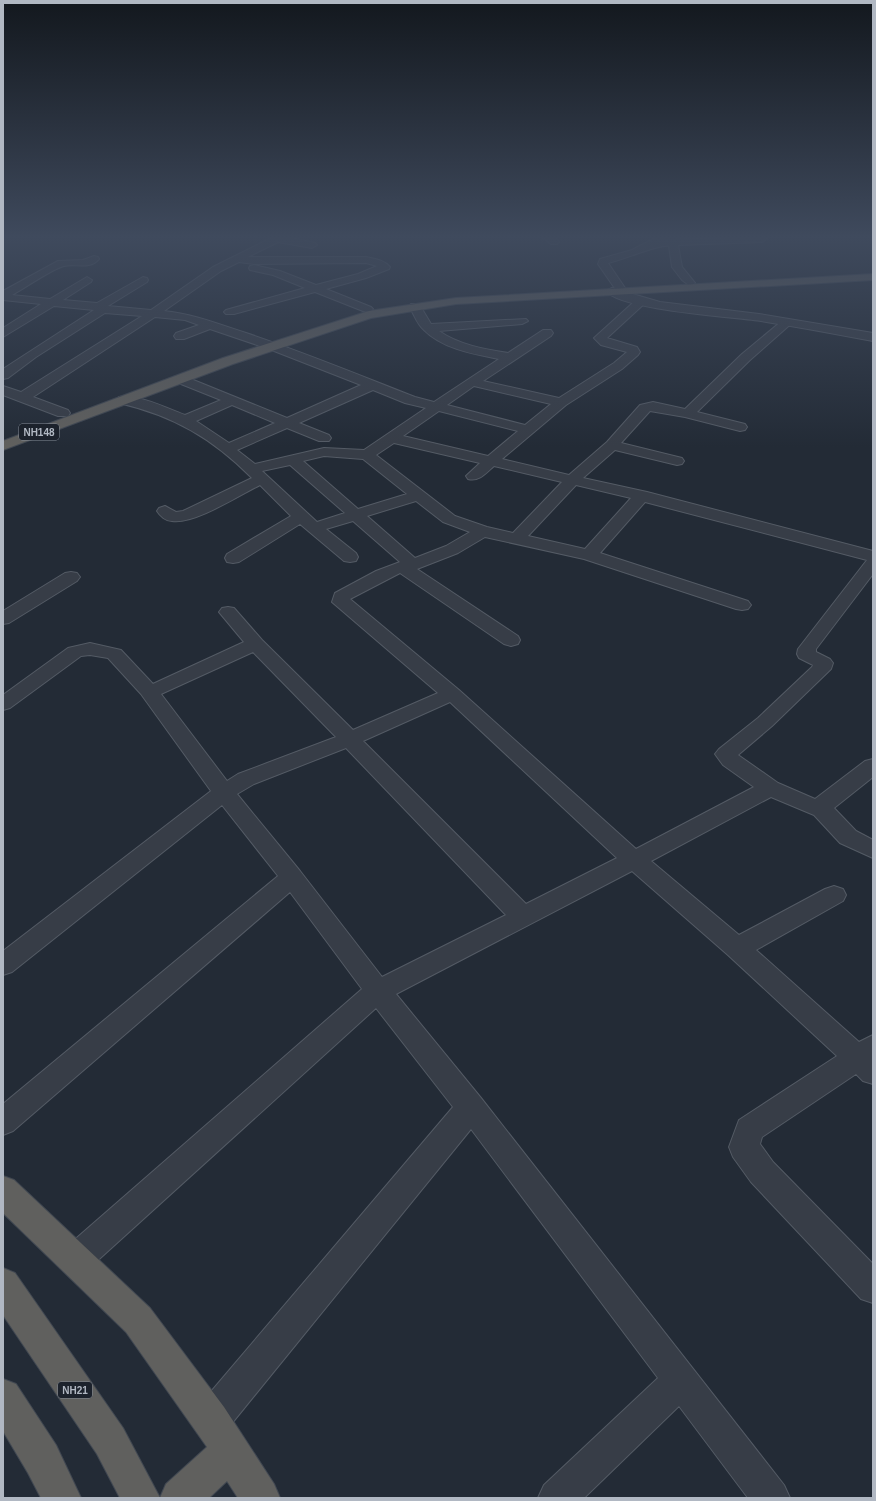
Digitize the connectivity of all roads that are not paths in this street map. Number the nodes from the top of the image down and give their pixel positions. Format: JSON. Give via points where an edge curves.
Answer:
{"nodes":[{"id":1,"x":45,"y":307,"type":"edge"},
{"id":2,"x":93,"y":307,"type":"edge"},
{"id":3,"x":162,"y":307,"type":"edge"},
{"id":4,"x":248,"y":307,"type":"edge"},
{"id":5,"x":363,"y":307,"type":"edge"},
{"id":6,"x":380,"y":307,"type":"edge"},
{"id":7,"x":411,"y":307,"type":"edge"},
{"id":8,"x":417,"y":307,"type":"edge"},
{"id":9,"x":634,"y":307,"type":"edge"},
{"id":10,"x":665,"y":307,"type":"edge"},
{"id":11,"x":101,"y":308,"type":"junction"},
{"id":12,"x":368,"y":309,"type":"junction"},
{"id":13,"x":230,"y":312,"type":"dead end"},
{"id":14,"x":153,"y":314,"type":"junction"},
{"id":15,"x":522,"y":321,"type":"dead end"},
{"id":16,"x":787,"y":322,"type":"junction"},
{"id":17,"x":211,"y":324,"type":"junction"},
{"id":18,"x":428,"y":328,"type":"junction"},
{"id":19,"x":547,"y":332,"type":"dead end"},
{"id":20,"x":3,"y":333,"type":"edge"},
{"id":21,"x":180,"y":336,"type":"dead end"},
{"id":22,"x":873,"y":337,"type":"edge"},
{"id":23,"x":267,"y":344,"type":"junction"},
{"id":24,"x":511,"y":357,"type":"junction"},
{"id":25,"x":3,"y":375,"type":"edge"},
{"id":26,"x":181,"y":379,"type":"junction"},
{"id":27,"x":472,"y":382,"type":"junction"},
{"id":28,"x":371,"y":386,"type":"junction"},
{"id":29,"x":3,"y":390,"type":"edge"},
{"id":30,"x":23,"y":397,"type":"junction"},
{"id":31,"x":124,"y":400,"type":"junction"},
{"id":32,"x":233,"y":400,"type":"junction"},
{"id":33,"x":561,"y":402,"type":"junction"},
{"id":34,"x":97,"y":405,"type":"junction"},
{"id":35,"x":435,"y":407,"type":"junction"},
{"id":36,"x":63,"y":413,"type":"junction"},
{"id":37,"x":686,"y":413,"type":"junction"},
{"id":38,"x":185,"y":420,"type":"junction"},
{"id":39,"x":289,"y":423,"type":"junction"},
{"id":40,"x":740,"y":427,"type":"dead end"},
{"id":41,"x":529,"y":430,"type":"junction"},
{"id":42,"x":3,"y":436,"type":"edge"},
{"id":43,"x":324,"y":438,"type":"dead end"},
{"id":44,"x":391,"y":438,"type":"junction"},
{"id":45,"x":3,"y":446,"type":"edge"},
{"id":46,"x":612,"y":446,"type":"junction"},
{"id":47,"x":227,"y":449,"type":"junction"},
{"id":48,"x":367,"y":455,"type":"junction"},
{"id":49,"x":292,"y":459,"type":"junction"},
{"id":50,"x":492,"y":461,"type":"junction"},
{"id":51,"x":677,"y":461,"type":"dead end"},
{"id":52,"x":257,"y":474,"type":"junction"},
{"id":53,"x":473,"y":476,"type":"dead end"},
{"id":54,"x":572,"y":480,"type":"junction"},
{"id":55,"x":419,"y":495,"type":"junction"},
{"id":56,"x":642,"y":495,"type":"junction"},
{"id":57,"x":164,"y":511,"type":"dead end"},
{"id":58,"x":355,"y":516,"type":"junction"},
{"id":59,"x":301,"y":517,"type":"junction"},
{"id":60,"x":314,"y":528,"type":"junction"},
{"id":61,"x":482,"y":531,"type":"junction"},
{"id":62,"x":518,"y":539,"type":"junction"},
{"id":63,"x":589,"y":555,"type":"junction"},
{"id":64,"x":873,"y":556,"type":"edge"},
{"id":65,"x":350,"y":557,"type":"dead end"},
{"id":66,"x":233,"y":558,"type":"dead end"},
{"id":67,"x":873,"y":564,"type":"edge"},
{"id":68,"x":408,"y":566,"type":"junction"},
{"id":69,"x":71,"y":577,"type":"dead end"},
{"id":70,"x":742,"y":604,"type":"dead end"},
{"id":71,"x":228,"y":612,"type":"dead end"},
{"id":72,"x":3,"y":618,"type":"edge"},
{"id":73,"x":511,"y":640,"type":"dead end"},
{"id":74,"x":255,"y":644,"type":"junction"},
{"id":75,"x":148,"y":690,"type":"junction"},
{"id":76,"x":452,"y":694,"type":"junction"},
{"id":77,"x":3,"y":704,"type":"edge"},
{"id":78,"x":349,"y":738,"type":"junction"},
{"id":79,"x":873,"y":766,"type":"edge"},
{"id":80,"x":770,"y":788,"type":"junction"},
{"id":81,"x":224,"y":792,"type":"junction"},
{"id":82,"x":820,"y":807,"type":"junction"},
{"id":83,"x":873,"y":850,"type":"edge"},
{"id":84,"x":634,"y":860,"type":"junction"},
{"id":85,"x":292,"y":877,"type":"junction"},
{"id":86,"x":834,"y":896,"type":"dead end"},
{"id":87,"x":523,"y":917,"type":"junction"},
{"id":88,"x":737,"y":948,"type":"junction"},
{"id":89,"x":3,"y":965,"type":"edge"},
{"id":90,"x":378,"y":991,"type":"junction"},
{"id":91,"x":868,"y":1059,"type":"edge"},
{"id":92,"x":471,"y":1107,"type":"junction"},
{"id":93,"x":3,"y":1122,"type":"edge"},
{"id":94,"x":3,"y":1191,"type":"edge"},
{"id":95,"x":76,"y":1260,"type":"junction"},
{"id":96,"x":3,"y":1285,"type":"edge"},
{"id":97,"x":873,"y":1287,"type":"edge"},
{"id":98,"x":680,"y":1382,"type":"junction"},
{"id":99,"x":3,"y":1397,"type":"edge"},
{"id":100,"x":211,"y":1420,"type":"junction"},
{"id":101,"x":231,"y":1451,"type":"junction"},
{"id":102,"x":61,"y":1498,"type":"edge"},
{"id":103,"x":141,"y":1498,"type":"edge"},
{"id":104,"x":180,"y":1498,"type":"edge"},
{"id":105,"x":260,"y":1498,"type":"edge"},
{"id":106,"x":557,"y":1498,"type":"edge"},
{"id":107,"x":771,"y":1498,"type":"edge"}],
"edges":[{"from":1,"to":20,"type":"street"},
{"from":2,"to":11,"type":"street"},
{"from":3,"to":14,"type":"street"},
{"from":4,"to":13,"type":"street"},
{"from":5,"to":12,"type":"street"},
{"from":6,"to":12,"type":"highway","number":"NH148"},
{"from":7,"to":23,"type":"highway","number":"NH148","via":[[369,315]]},
{"from":8,"to":18,"type":"street"},
{"from":9,"to":33,"type":"street","via":[[600,338],[634,352],[618,366]]},
{"from":10,"to":16,"type":"street"},
{"from":11,"to":14,"type":"street"},
{"from":11,"to":25,"type":"street"},
{"from":12,"to":23,"type":"highway","number":"NH148","via":[[299,329]]},
{"from":14,"to":17,"type":"street","via":[[187,317]]},
{"from":14,"to":30,"type":"street"},
{"from":15,"to":18,"type":"street"},
{"from":16,"to":22,"type":"street"},
{"from":16,"to":37,"type":"street"},
{"from":17,"to":21,"type":"street"},
{"from":17,"to":23,"type":"street"},
{"from":18,"to":24,"type":"street","via":[[453,344]]},
{"from":19,"to":24,"type":"street"},
{"from":23,"to":26,"type":"highway","number":"NH148"},
{"from":23,"to":28,"type":"street"},
{"from":23,"to":34,"type":"highway","number":"NH148"},
{"from":24,"to":27,"type":"street"},
{"from":26,"to":31,"type":"highway","number":"NH148"},
{"from":26,"to":32,"type":"street"},
{"from":27,"to":33,"type":"street"},
{"from":27,"to":35,"type":"street"},
{"from":28,"to":35,"type":"street"},
{"from":28,"to":39,"type":"street"},
{"from":29,"to":30,"type":"street"},
{"from":30,"to":36,"type":"street"},
{"from":31,"to":34,"type":"highway","number":"NH148"},
{"from":31,"to":38,"type":"street"},
{"from":32,"to":38,"type":"street"},
{"from":32,"to":39,"type":"street"},
{"from":33,"to":41,"type":"street"},
{"from":34,"to":36,"type":"highway","number":"NH148"},
{"from":34,"to":45,"type":"highway","number":"NH148"},
{"from":35,"to":41,"type":"street"},
{"from":35,"to":44,"type":"street"},
{"from":36,"to":42,"type":"highway","number":"NH148"},
{"from":37,"to":40,"type":"street"},
{"from":37,"to":46,"type":"street","via":[[653,406],[645,408]]},
{"from":38,"to":47,"type":"street"},
{"from":39,"to":43,"type":"street"},
{"from":39,"to":47,"type":"street"},
{"from":41,"to":50,"type":"street"},
{"from":44,"to":48,"type":"street"},
{"from":44,"to":50,"type":"street"},
{"from":46,"to":51,"type":"street"},
{"from":46,"to":54,"type":"street"},
{"from":47,"to":52,"type":"street"},
{"from":48,"to":49,"type":"street","via":[[324,452]]},
{"from":48,"to":55,"type":"street"},
{"from":49,"to":52,"type":"street"},
{"from":49,"to":58,"type":"street"},
{"from":50,"to":53,"type":"street"},
{"from":50,"to":54,"type":"street"},
{"from":52,"to":57,"type":"street","via":[[186,516],[173,517]]},
{"from":52,"to":59,"type":"street"},
{"from":54,"to":56,"type":"street"},
{"from":54,"to":62,"type":"street"},
{"from":55,"to":58,"type":"street"},
{"from":55,"to":61,"type":"street","via":[[449,519]]},
{"from":56,"to":63,"type":"street"},
{"from":56,"to":64,"type":"street"},
{"from":58,"to":60,"type":"street"},
{"from":58,"to":68,"type":"street"},
{"from":59,"to":60,"type":"street"},
{"from":59,"to":66,"type":"street"},
{"from":60,"to":65,"type":"street"},
{"from":61,"to":62,"type":"street"},
{"from":61,"to":68,"type":"street","via":[[466,544]]},
{"from":62,"to":63,"type":"street"},
{"from":63,"to":70,"type":"street"},
{"from":67,"to":80,"type":"street","via":[[807,649],[806,654],[823,662],[821,669],[765,722],[726,754],[730,760]]},
{"from":68,"to":73,"type":"street"},
{"from":68,"to":76,"type":"street","via":[[396,569],[341,597],[341,602]]},
{"from":69,"to":72,"type":"street"},
{"from":71,"to":74,"type":"street"},
{"from":74,"to":75,"type":"street","via":[[159,689]]},
{"from":74,"to":78,"type":"street"},
{"from":75,"to":77,"type":"street","via":[[114,654],[90,649],[75,652]]},
{"from":75,"to":81,"type":"street"},
{"from":76,"to":78,"type":"street"},
{"from":76,"to":84,"type":"street"},
{"from":78,"to":81,"type":"street","via":[[246,779]]},
{"from":78,"to":87,"type":"street"},
{"from":79,"to":82,"type":"street"},
{"from":80,"to":82,"type":"street","via":[[813,807]]},
{"from":80,"to":84,"type":"street"},
{"from":81,"to":85,"type":"street"},
{"from":81,"to":89,"type":"street"},
{"from":82,"to":83,"type":"street","via":[[848,837]]},
{"from":84,"to":87,"type":"street"},
{"from":84,"to":88,"type":"street"},
{"from":85,"to":90,"type":"street"},
{"from":85,"to":93,"type":"street"},
{"from":86,"to":88,"type":"street"},
{"from":87,"to":90,"type":"street"},
{"from":88,"to":91,"type":"street"},
{"from":90,"to":92,"type":"street"},
{"from":90,"to":95,"type":"street"},
{"from":91,"to":97,"type":"street","via":[[749,1129],[744,1147],[762,1172]]},
{"from":92,"to":98,"type":"street"},
{"from":92,"to":100,"type":"street"},
{"from":94,"to":95,"type":"highway"},
{"from":95,"to":100,"type":"highway","via":[[138,1320]]},
{"from":96,"to":103,"type":"highway","number":"NH21","via":[[110,1441]]},
{"from":98,"to":106,"type":"street"},
{"from":98,"to":107,"type":"street"},
{"from":99,"to":102,"type":"highway","via":[[42,1459]]},
{"from":100,"to":101,"type":"highway"},
{"from":101,"to":104,"type":"highway"},
{"from":101,"to":105,"type":"highway"}]}
